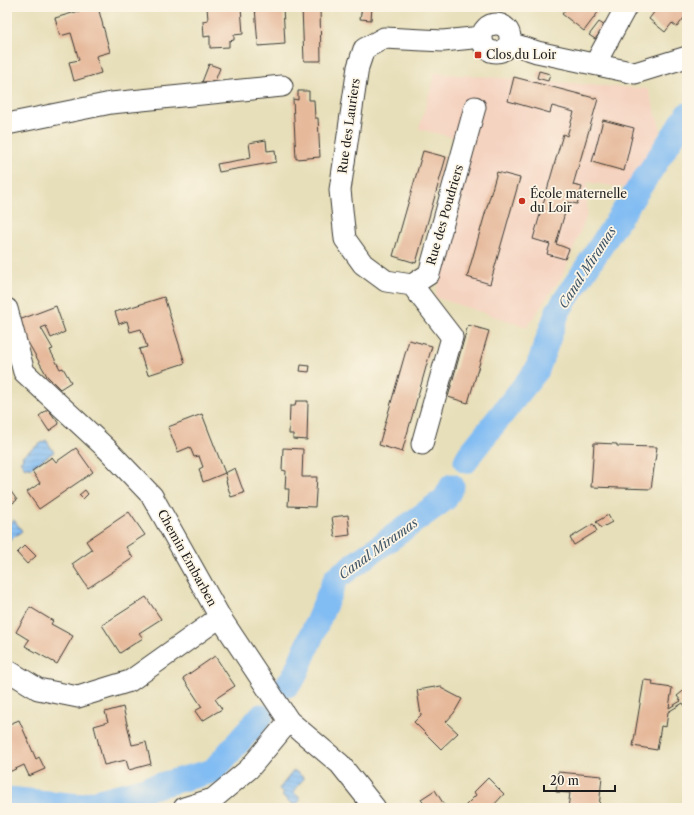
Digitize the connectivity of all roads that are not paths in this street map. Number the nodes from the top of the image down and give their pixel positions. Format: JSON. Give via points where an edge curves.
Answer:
{"nodes":[{"id":1,"x":626,"y":7,"type":"edge"},
{"id":2,"x":504,"y":16,"type":"edge"},
{"id":3,"x":482,"y":37,"type":"junction"},
{"id":4,"x":510,"y":43,"type":"junction"},
{"id":5,"x":687,"y":56,"type":"edge"},
{"id":6,"x":595,"y":64,"type":"junction"},
{"id":7,"x":282,"y":86,"type":"dead end"},
{"id":8,"x":476,"y":107,"type":"dead end"},
{"id":9,"x":7,"y":124,"type":"edge"},
{"id":10,"x":412,"y":285,"type":"junction"},
{"id":11,"x":7,"y":309,"type":"edge"},
{"id":12,"x":422,"y":444,"type":"dead end"},
{"id":13,"x":220,"y":617,"type":"junction"},
{"id":14,"x":7,"y":670,"type":"edge"},
{"id":15,"x":289,"y":721,"type":"junction"},
{"id":16,"x":184,"y":808,"type":"edge"},
{"id":17,"x":375,"y":808,"type":"edge"}],
"edges":[{"from":1,"to":6,"type":"street"},
{"from":2,"to":3,"type":"street","via":[[488,26]]},
{"from":2,"to":4,"type":"street"},
{"from":3,"to":4,"type":"street","via":[[487,49],[495,53],[504,50]]},
{"from":3,"to":10,"type":"street","name":"Rue des Lauriers","via":[[443,41],[384,38],[364,49],[358,67],[340,190],[345,239],[363,264],[386,281]]},
{"from":4,"to":6,"type":"street","via":[[537,52]]},
{"from":5,"to":6,"type":"street","via":[[635,72]]},
{"from":7,"to":9,"type":"street","via":[[111,103]]},
{"from":8,"to":10,"type":"street","name":"Rue des Poudriers","via":[[429,274]]},
{"from":10,"to":12,"type":"street","via":[[452,337]]},
{"from":11,"to":13,"type":"street","name":"Chemin Embarben","via":[[24,372],[107,449],[152,496]]},
{"from":13,"to":14,"type":"street","via":[[130,681],[78,697],[38,689]]},
{"from":13,"to":15,"type":"street","name":"Chemin Embarben"},
{"from":15,"to":16,"type":"street","via":[[249,769],[213,799]]},
{"from":15,"to":17,"type":"street","name":"Chemin Embarben","via":[[340,764]]}]}
